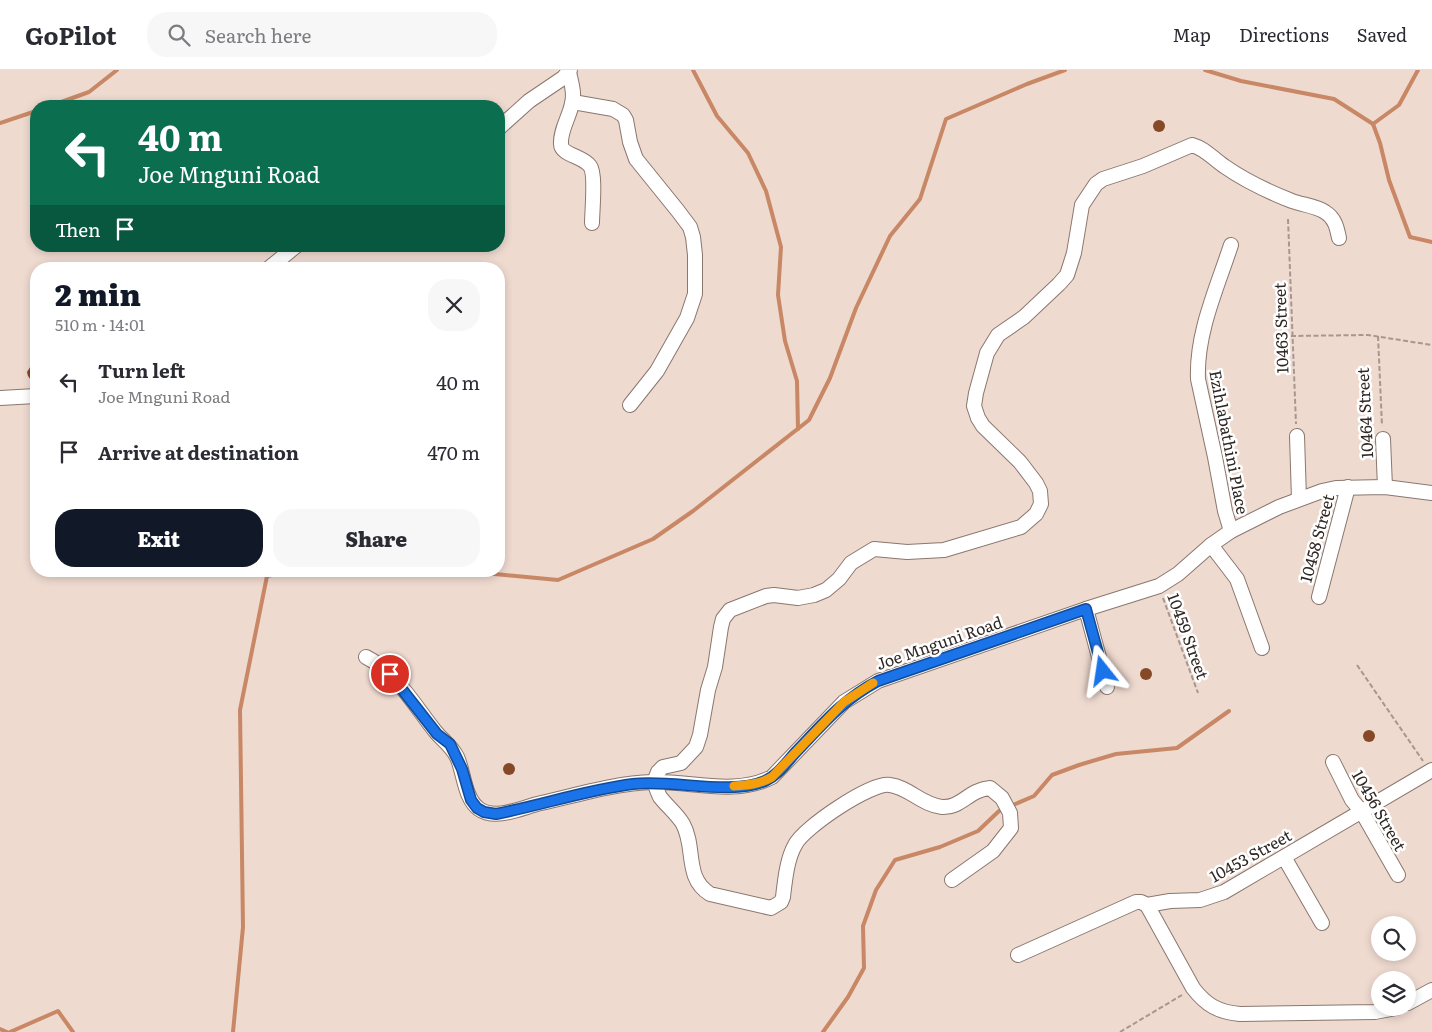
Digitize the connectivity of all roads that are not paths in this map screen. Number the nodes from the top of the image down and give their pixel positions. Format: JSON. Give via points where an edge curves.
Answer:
{"nodes":[{"id":1,"x":570,"y":71,"type":"edge"},
{"id":2,"x":573,"y":102,"type":"junction"},
{"id":3,"x":505,"y":123,"type":"edge"},
{"id":4,"x":592,"y":223,"type":"dead end"},
{"id":5,"x":1339,"y":238,"type":"dead end"},
{"id":6,"x":1231,"y":245,"type":"dead end"},
{"id":7,"x":289,"y":252,"type":"edge"},
{"id":8,"x":277,"y":262,"type":"edge"},
{"id":9,"x":30,"y":396,"type":"edge"},
{"id":10,"x":0,"y":398,"type":"edge"},
{"id":11,"x":630,"y":405,"type":"dead end"},
{"id":12,"x":1297,"y":436,"type":"road end"},
{"id":13,"x":1383,"y":439,"type":"road end"},
{"id":14,"x":1384,"y":487,"type":"junction"},
{"id":15,"x":1348,"y":488,"type":"junction"},
{"id":16,"x":1432,"y":492,"type":"edge"},
{"id":17,"x":1299,"y":499,"type":"junction"},
{"id":18,"x":1231,"y":531,"type":"junction"},
{"id":19,"x":1211,"y":546,"type":"junction"},
{"id":20,"x":1319,"y":596,"type":"dead end"},
{"id":21,"x":1086,"y":609,"type":"junction"},
{"id":22,"x":1262,"y":648,"type":"dead end"},
{"id":23,"x":366,"y":657,"type":"dead end"},
{"id":24,"x":1107,"y":687,"type":"dead end"},
{"id":25,"x":1333,"y":762,"type":"dead end"},
{"id":26,"x":1431,"y":771,"type":"edge"},
{"id":27,"x":654,"y":782,"type":"junction"},
{"id":28,"x":1362,"y":812,"type":"junction"},
{"id":29,"x":1284,"y":857,"type":"junction"},
{"id":30,"x":1398,"y":875,"type":"dead end"},
{"id":31,"x":952,"y":880,"type":"dead end"},
{"id":32,"x":1147,"y":905,"type":"junction"},
{"id":33,"x":1322,"y":923,"type":"dead end"},
{"id":34,"x":1018,"y":955,"type":"dead end"},
{"id":35,"x":1432,"y":990,"type":"edge"},
{"id":36,"x":1416,"y":999,"type":"edge"},
{"id":37,"x":1371,"y":1012,"type":"edge"}],
"edges":[{"from":1,"to":2,"type":"street"},
{"from":1,"to":3,"type":"street"},
{"from":2,"to":4,"type":"street","via":[[561,145],[565,152],[585,160],[592,170]]},
{"from":2,"to":11,"type":"street","via":[[613,109],[623,115],[636,159],[690,227],[693,237],[695,294],[687,318],[657,371]]},
{"from":5,"to":27,"type":"street","via":[[1337,228],[1327,213],[1291,201],[1247,180],[1206,150],[1192,145],[1096,184],[1082,205],[1067,275],[1024,317],[998,335],[987,353],[976,393],[974,406],[982,426],[1020,462],[1040,491],[1036,514],[1020,528],[944,550],[907,552],[874,549],[851,563],[826,590],[798,598],[766,596],[730,610],[721,627],[696,747],[681,763],[663,767]]},
{"from":6,"to":18,"type":"street","name":"Ezihlabathini Place","via":[[1201,336],[1197,366]]},
{"from":7,"to":8,"type":"street"},
{"from":9,"to":10,"type":"street"},
{"from":12,"to":17,"type":"street"},
{"from":13,"to":14,"type":"street","name":"10464 Street"},
{"from":14,"to":15,"type":"street","name":"Joe Mnguni Road"},
{"from":14,"to":16,"type":"street","name":"Joe Mnguni Road"},
{"from":15,"to":17,"type":"street","name":"Joe Mnguni Road","via":[[1322,491]]},
{"from":15,"to":20,"type":"street","name":"10458 Street"},
{"from":17,"to":18,"type":"street","name":"Joe Mnguni Road"},
{"from":18,"to":19,"type":"street","name":"Joe Mnguni Road"},
{"from":19,"to":21,"type":"street","name":"Joe Mnguni Road","via":[[1159,586]]},
{"from":19,"to":22,"type":"street","via":[[1237,579]]},
{"from":21,"to":24,"type":"street"},
{"from":21,"to":27,"type":"street","name":"Joe Mnguni Road","via":[[866,687],[844,702],[779,772],[763,782],[731,786]]},
{"from":23,"to":27,"type":"street","name":"Joe Mnguni Road","via":[[390,674],[437,734],[450,744],[471,800],[484,812],[496,814],[606,788]]},
{"from":25,"to":28,"type":"street","name":"10456 Street","via":[[1352,800]]},
{"from":26,"to":28,"type":"street","name":"10453 Street"},
{"from":27,"to":31,"type":"street","via":[[660,796],[687,833],[692,872],[703,889],[710,894],[772,908],[781,902],[791,853],[799,838],[830,812],[871,789],[889,784],[923,802],[954,807],[980,789],[990,788],[1002,798],[1010,813],[1011,828],[993,851]]},
{"from":28,"to":29,"type":"street","name":"10453 Street"},
{"from":28,"to":30,"type":"street","name":"10456 Street"},
{"from":29,"to":32,"type":"street","name":"10453 Street","via":[[1212,897]]},
{"from":29,"to":33,"type":"street"},
{"from":32,"to":34,"type":"street","name":"10453 Street","via":[[1136,902]]},
{"from":32,"to":37,"type":"street","via":[[1193,988],[1210,1006],[1228,1013]]},
{"from":35,"to":36,"type":"street"}]}
